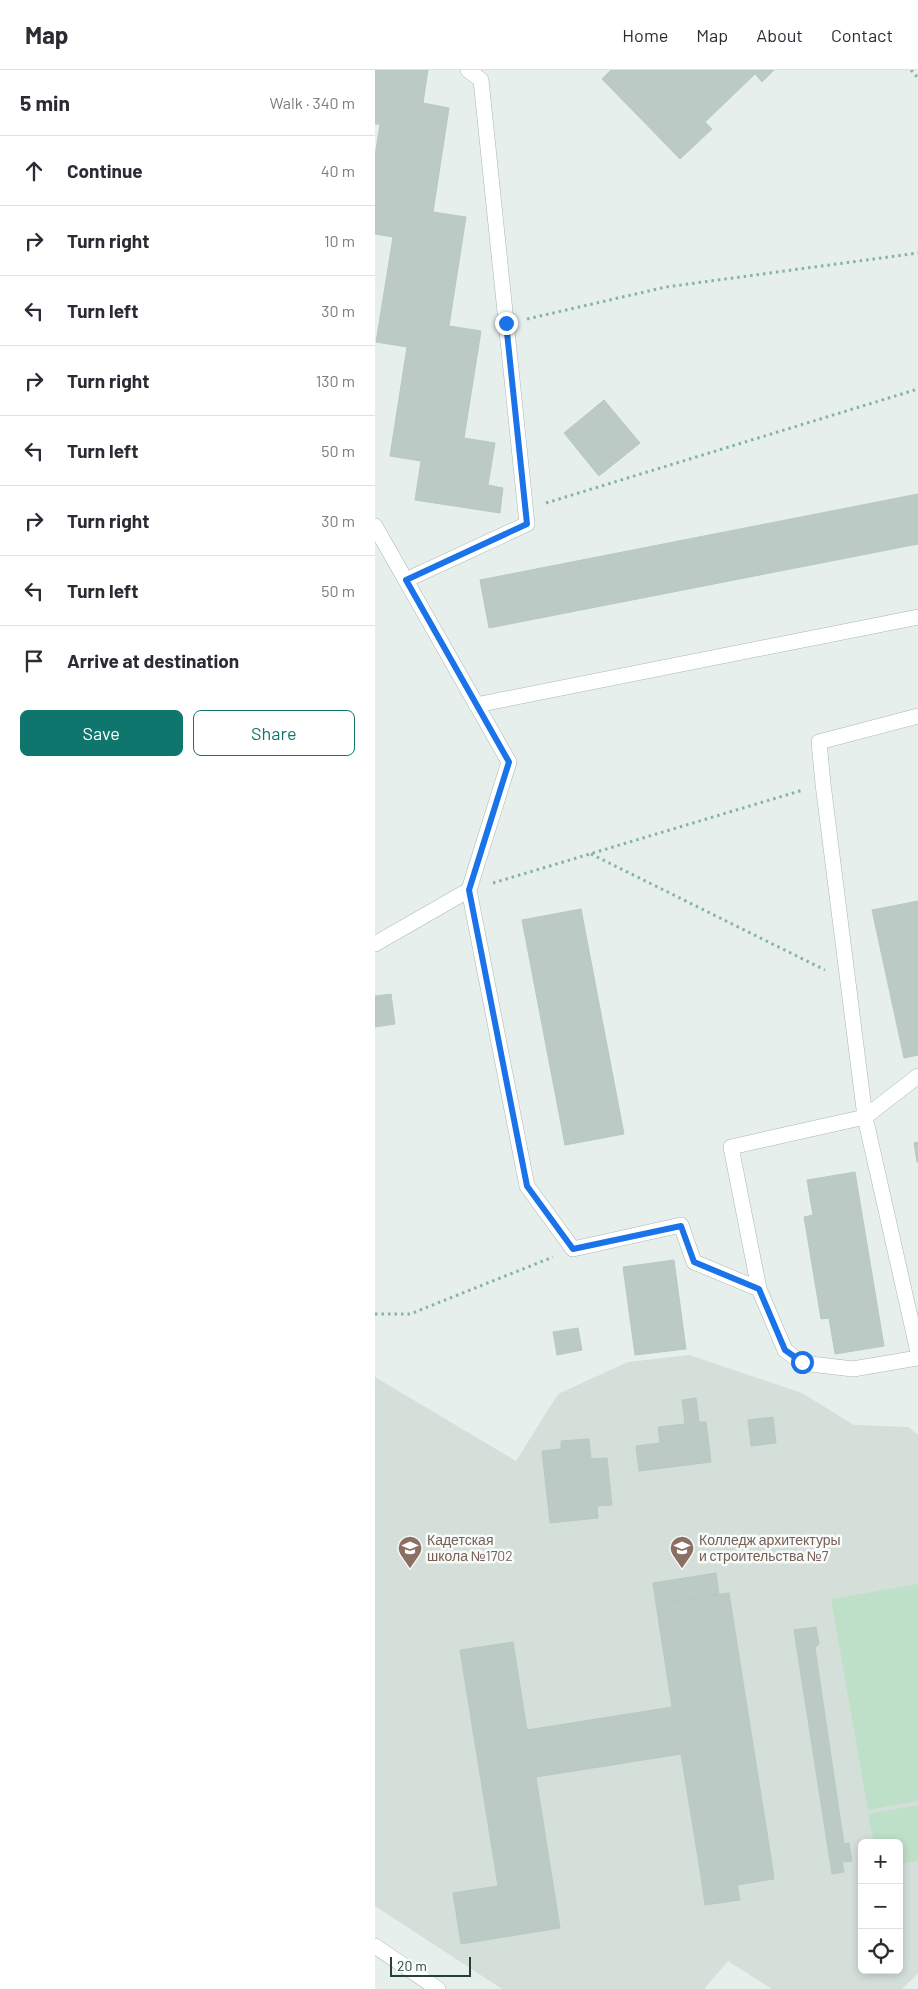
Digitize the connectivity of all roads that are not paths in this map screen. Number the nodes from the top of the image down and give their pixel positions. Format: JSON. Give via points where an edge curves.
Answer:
{"nodes":[{"id":1,"x":468,"y":70,"type":"edge"},
{"id":2,"x":375,"y":517,"type":"edge"},
{"id":3,"x":378,"y":532,"type":"edge"},
{"id":4,"x":406,"y":580,"type":"junction"},
{"id":5,"x":918,"y":617,"type":"edge"},
{"id":6,"x":476,"y":705,"type":"junction"},
{"id":7,"x":918,"y":716,"type":"edge"},
{"id":8,"x":469,"y":890,"type":"junction"},
{"id":9,"x":375,"y":944,"type":"edge"},
{"id":10,"x":918,"y":1076,"type":"edge"},
{"id":11,"x":865,"y":1117,"type":"junction"},
{"id":12,"x":759,"y":1289,"type":"junction"},
{"id":13,"x":915,"y":1325,"type":"edge"},
{"id":14,"x":918,"y":1352,"type":"edge"},
{"id":15,"x":918,"y":1358,"type":"edge"},
{"id":16,"x":375,"y":1946,"type":"edge"},
{"id":17,"x":438,"y":1989,"type":"edge"}],
"edges":[{"from":1,"to":4,"type":"street","via":[[481,80],[527,524]]},
{"from":2,"to":3,"type":"street"},
{"from":3,"to":4,"type":"street"},
{"from":4,"to":6,"type":"street"},
{"from":5,"to":6,"type":"street"},
{"from":6,"to":8,"type":"street","via":[[509,762]]},
{"from":7,"to":11,"type":"street","via":[[819,742]]},
{"from":8,"to":9,"type":"street"},
{"from":8,"to":12,"type":"street","via":[[527,1186],[573,1249],[681,1226],[694,1262]]},
{"from":10,"to":11,"type":"street"},
{"from":11,"to":12,"type":"street","via":[[731,1147]]},
{"from":11,"to":13,"type":"street"},
{"from":12,"to":15,"type":"street","via":[[785,1350],[802,1362],[853,1369]]},
{"from":13,"to":14,"type":"street"},
{"from":16,"to":17,"type":"street"}]}
